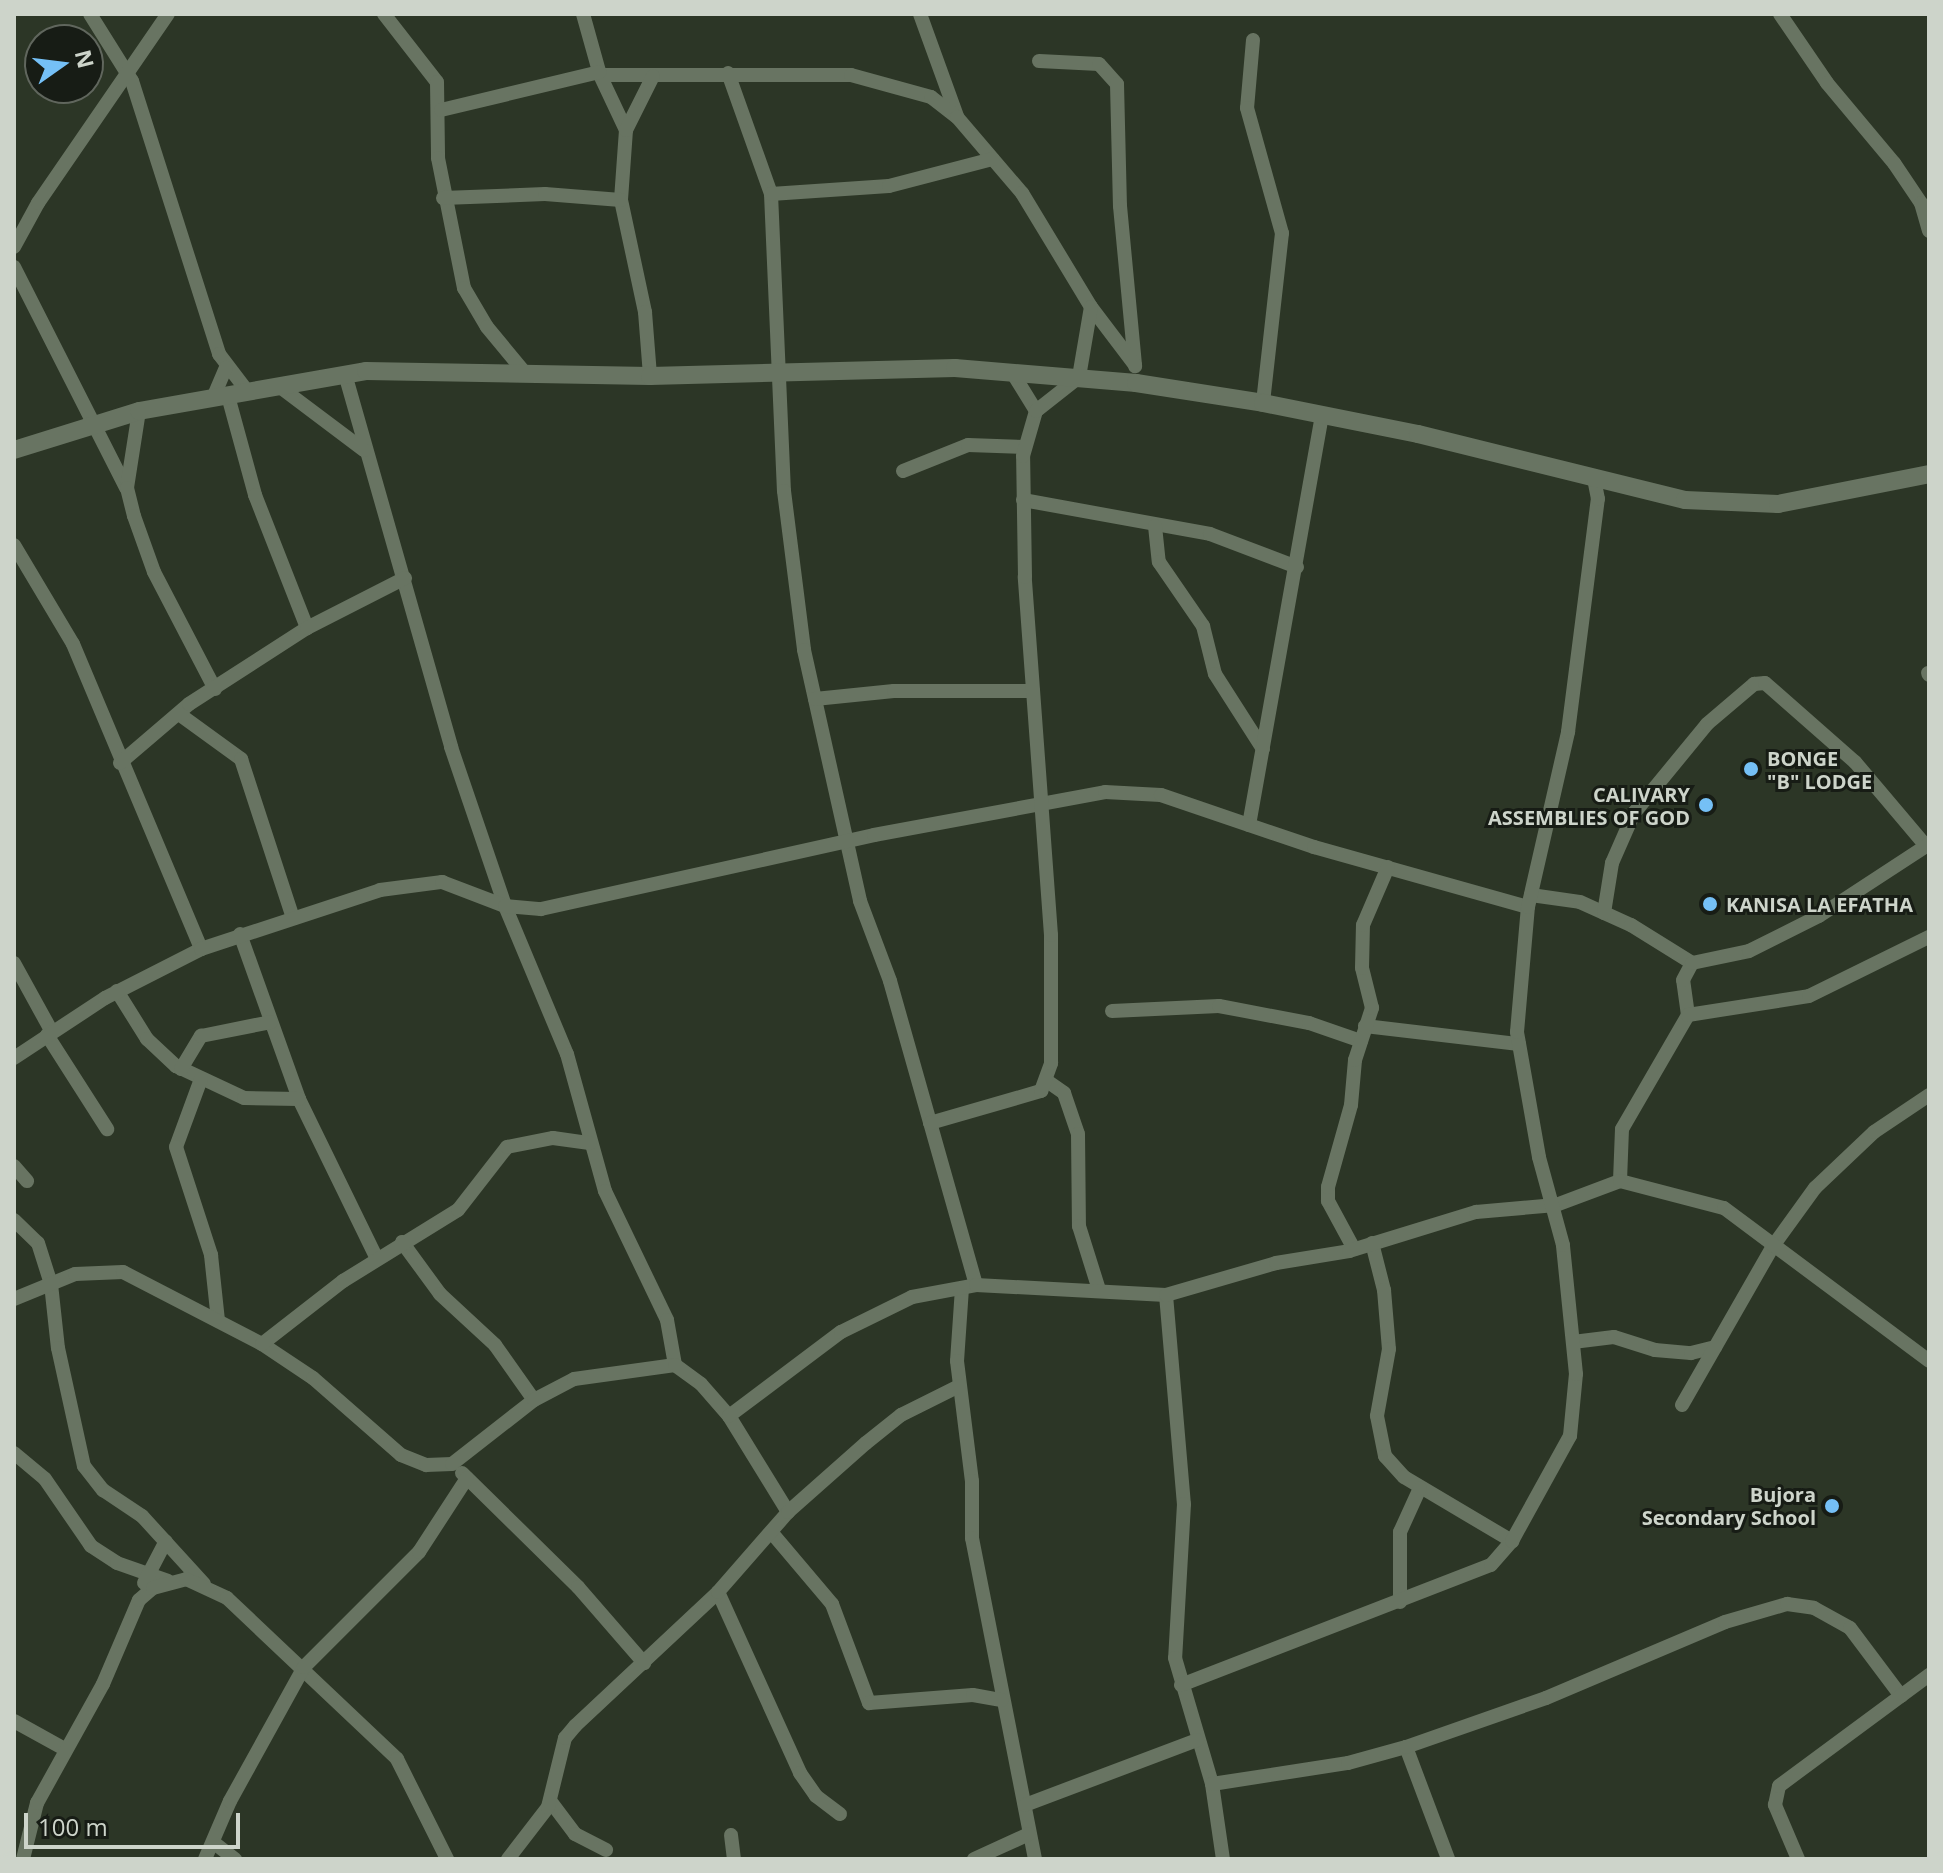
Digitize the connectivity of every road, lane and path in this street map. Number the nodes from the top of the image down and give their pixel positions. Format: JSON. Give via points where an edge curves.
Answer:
{"nodes":[{"id":1,"x":90,"y":14,"type":"edge"},
{"id":2,"x":168,"y":14,"type":"edge"},
{"id":3,"x":384,"y":14,"type":"edge"},
{"id":4,"x":583,"y":14,"type":"edge"},
{"id":5,"x":920,"y":14,"type":"edge"},
{"id":6,"x":1780,"y":14,"type":"edge"},
{"id":7,"x":1253,"y":40,"type":"dead end"},
{"id":8,"x":1039,"y":61,"type":"dead end"},
{"id":9,"x":128,"y":72,"type":"junction"},
{"id":10,"x":728,"y":73,"type":"junction"},
{"id":11,"x":600,"y":74,"type":"junction"},
{"id":12,"x":653,"y":76,"type":"junction"},
{"id":13,"x":441,"y":110,"type":"junction"},
{"id":14,"x":957,"y":117,"type":"junction"},
{"id":15,"x":626,"y":130,"type":"junction"},
{"id":16,"x":993,"y":159,"type":"junction"},
{"id":17,"x":771,"y":194,"type":"junction"},
{"id":18,"x":443,"y":198,"type":"junction"},
{"id":19,"x":621,"y":200,"type":"junction"},
{"id":20,"x":1929,"y":231,"type":"edge"},
{"id":21,"x":14,"y":247,"type":"edge"},
{"id":22,"x":14,"y":267,"type":"edge"},
{"id":23,"x":1091,"y":307,"type":"junction"},
{"id":24,"x":226,"y":368,"type":"junction"},
{"id":25,"x":1011,"y":372,"type":"junction"},
{"id":26,"x":525,"y":373,"type":"junction"},
{"id":27,"x":345,"y":374,"type":"junction"},
{"id":28,"x":780,"y":374,"type":"junction"},
{"id":29,"x":1135,"y":374,"type":"junction"},
{"id":30,"x":650,"y":376,"type":"junction"},
{"id":31,"x":1079,"y":377,"type":"junction"},
{"id":32,"x":280,"y":387,"type":"junction"},
{"id":33,"x":248,"y":392,"type":"junction"},
{"id":34,"x":221,"y":397,"type":"junction"},
{"id":35,"x":1263,"y":403,"type":"junction"},
{"id":36,"x":139,"y":411,"type":"junction"},
{"id":37,"x":1036,"y":411,"type":"junction"},
{"id":38,"x":1322,"y":414,"type":"junction"},
{"id":39,"x":91,"y":423,"type":"junction"},
{"id":40,"x":1025,"y":447,"type":"junction"},
{"id":41,"x":14,"y":450,"type":"edge"},
{"id":42,"x":364,"y":450,"type":"junction"},
{"id":43,"x":903,"y":471,"type":"dead end"},
{"id":44,"x":1929,"y":474,"type":"edge"},
{"id":45,"x":1594,"y":478,"type":"junction"},
{"id":46,"x":127,"y":488,"type":"junction"},
{"id":47,"x":1023,"y":500,"type":"junction"},
{"id":48,"x":1155,"y":526,"type":"junction"},
{"id":49,"x":14,"y":545,"type":"edge"},
{"id":50,"x":1297,"y":567,"type":"junction"},
{"id":51,"x":405,"y":578,"type":"junction"},
{"id":52,"x":307,"y":628,"type":"junction"},
{"id":53,"x":215,"y":689,"type":"junction"},
{"id":54,"x":1033,"y":691,"type":"junction"},
{"id":55,"x":815,"y":699,"type":"junction"},
{"id":56,"x":179,"y":714,"type":"junction"},
{"id":57,"x":1263,"y":749,"type":"junction"},
{"id":58,"x":120,"y":763,"type":"junction"},
{"id":59,"x":1041,"y":807,"type":"junction"},
{"id":60,"x":1249,"y":825,"type":"junction"},
{"id":61,"x":846,"y":841,"type":"junction"},
{"id":62,"x":1927,"y":845,"type":"edge"},
{"id":63,"x":1388,"y":867,"type":"junction"},
{"id":64,"x":1530,"y":901,"type":"junction"},
{"id":65,"x":505,"y":906,"type":"junction"},
{"id":66,"x":1604,"y":913,"type":"junction"},
{"id":67,"x":292,"y":915,"type":"junction"},
{"id":68,"x":240,"y":934,"type":"junction"},
{"id":69,"x":1929,"y":937,"type":"edge"},
{"id":70,"x":201,"y":949,"type":"junction"},
{"id":71,"x":14,"y":963,"type":"edge"},
{"id":72,"x":1692,"y":963,"type":"junction"},
{"id":73,"x":117,"y":991,"type":"junction"},
{"id":74,"x":1112,"y":1011,"type":"dead end"},
{"id":75,"x":1688,"y":1015,"type":"junction"},
{"id":76,"x":271,"y":1022,"type":"junction"},
{"id":77,"x":49,"y":1033,"type":"junction"},
{"id":78,"x":1363,"y":1034,"type":"junction"},
{"id":79,"x":1519,"y":1044,"type":"junction"},
{"id":80,"x":14,"y":1058,"type":"edge"},
{"id":81,"x":181,"y":1069,"type":"junction"},
{"id":82,"x":201,"y":1079,"type":"junction"},
{"id":83,"x":1047,"y":1081,"type":"junction"},
{"id":84,"x":1929,"y":1095,"type":"edge"},
{"id":85,"x":299,"y":1099,"type":"junction"},
{"id":86,"x":930,"y":1123,"type":"junction"},
{"id":87,"x":107,"y":1129,"type":"dead end"},
{"id":88,"x":590,"y":1143,"type":"junction"},
{"id":89,"x":14,"y":1166,"type":"edge"},
{"id":90,"x":27,"y":1181,"type":"dead end"},
{"id":91,"x":1620,"y":1181,"type":"junction"},
{"id":92,"x":1556,"y":1205,"type":"junction"},
{"id":93,"x":14,"y":1220,"type":"edge"},
{"id":94,"x":402,"y":1242,"type":"junction"},
{"id":95,"x":1372,"y":1243,"type":"junction"},
{"id":96,"x":1773,"y":1246,"type":"junction"},
{"id":97,"x":1354,"y":1249,"type":"junction"},
{"id":98,"x":42,"y":1252,"type":"junction"},
{"id":99,"x":377,"y":1259,"type":"junction"},
{"id":100,"x":75,"y":1274,"type":"junction"},
{"id":101,"x":51,"y":1284,"type":"junction"},
{"id":102,"x":969,"y":1286,"type":"junction"},
{"id":103,"x":1099,"y":1290,"type":"junction"},
{"id":104,"x":1166,"y":1295,"type":"junction"},
{"id":105,"x":14,"y":1299,"type":"edge"},
{"id":106,"x":218,"y":1321,"type":"junction"},
{"id":107,"x":1573,"y":1342,"type":"junction"},
{"id":108,"x":262,"y":1344,"type":"junction"},
{"id":109,"x":1715,"y":1347,"type":"junction"},
{"id":110,"x":1929,"y":1361,"type":"edge"},
{"id":111,"x":675,"y":1365,"type":"junction"},
{"id":112,"x":959,"y":1386,"type":"junction"},
{"id":113,"x":534,"y":1400,"type":"junction"},
{"id":114,"x":1682,"y":1405,"type":"dead end"},
{"id":115,"x":729,"y":1416,"type":"junction"},
{"id":116,"x":14,"y":1453,"type":"edge"},
{"id":117,"x":452,"y":1464,"type":"junction"},
{"id":118,"x":467,"y":1478,"type":"junction"},
{"id":119,"x":1420,"y":1488,"type":"junction"},
{"id":120,"x":788,"y":1512,"type":"junction"},
{"id":121,"x":772,"y":1533,"type":"junction"},
{"id":122,"x":166,"y":1541,"type":"junction"},
{"id":123,"x":1512,"y":1541,"type":"junction"},
{"id":124,"x":146,"y":1576,"type":"junction"},
{"id":125,"x":169,"y":1581,"type":"junction"},
{"id":126,"x":204,"y":1584,"type":"junction"},
{"id":127,"x":718,"y":1592,"type":"junction"},
{"id":128,"x":139,"y":1600,"type":"junction"},
{"id":129,"x":1400,"y":1602,"type":"junction"},
{"id":130,"x":644,"y":1663,"type":"junction"},
{"id":131,"x":304,"y":1667,"type":"junction"},
{"id":132,"x":1929,"y":1675,"type":"edge"},
{"id":133,"x":1181,"y":1685,"type":"junction"},
{"id":134,"x":321,"y":1686,"type":"junction"},
{"id":135,"x":291,"y":1693,"type":"junction"},
{"id":136,"x":1901,"y":1696,"type":"junction"},
{"id":137,"x":1002,"y":1700,"type":"junction"},
{"id":138,"x":14,"y":1721,"type":"edge"},
{"id":139,"x":1197,"y":1740,"type":"junction"},
{"id":140,"x":1406,"y":1747,"type":"junction"},
{"id":141,"x":63,"y":1748,"type":"junction"},
{"id":142,"x":1212,"y":1784,"type":"junction"},
{"id":143,"x":551,"y":1802,"type":"junction"},
{"id":144,"x":1025,"y":1805,"type":"junction"},
{"id":145,"x":840,"y":1814,"type":"dead end"},
{"id":146,"x":1029,"y":1834,"type":"junction"},
{"id":147,"x":731,"y":1835,"type":"dead end"},
{"id":148,"x":213,"y":1842,"type":"junction"},
{"id":149,"x":606,"y":1850,"type":"dead end"},
{"id":150,"x":23,"y":1859,"type":"edge"},
{"id":151,"x":205,"y":1859,"type":"edge"},
{"id":152,"x":235,"y":1859,"type":"edge"},
{"id":153,"x":447,"y":1859,"type":"edge"},
{"id":154,"x":508,"y":1859,"type":"edge"},
{"id":155,"x":734,"y":1859,"type":"edge"},
{"id":156,"x":974,"y":1859,"type":"edge"},
{"id":157,"x":1035,"y":1859,"type":"edge"},
{"id":158,"x":1223,"y":1859,"type":"edge"},
{"id":159,"x":1448,"y":1859,"type":"edge"},
{"id":160,"x":1798,"y":1859,"type":"edge"}],
"edges":[{"from":1,"to":9,"type":"street"},
{"from":2,"to":9,"type":"street"},
{"from":3,"to":13,"type":"street","via":[[430,66]]},
{"from":4,"to":11,"type":"street"},
{"from":5,"to":14,"type":"street"},
{"from":6,"to":20,"type":"street","via":[[1827,83],[1894,163],[1921,203]]},
{"from":7,"to":35,"type":"street","via":[[1247,108],[1282,233]]},
{"from":8,"to":29,"type":"street","via":[[1099,64],[1117,84],[1120,206]]},
{"from":9,"to":21,"type":"street"},
{"from":9,"to":24,"type":"street"},
{"from":10,"to":12,"type":"street"},
{"from":10,"to":14,"type":"street","via":[[851,75],[902,85]]},
{"from":10,"to":17,"type":"street"},
{"from":11,"to":12,"type":"street"},
{"from":11,"to":13,"type":"street"},
{"from":11,"to":15,"type":"street"},
{"from":12,"to":15,"type":"street"},
{"from":13,"to":18,"type":"street","via":[[438,158]]},
{"from":14,"to":16,"type":"street"},
{"from":15,"to":19,"type":"street"},
{"from":16,"to":17,"type":"street","via":[[889,186]]},
{"from":16,"to":23,"type":"street","via":[[1046,229]]},
{"from":17,"to":28,"type":"street","via":[[772,324]]},
{"from":18,"to":19,"type":"street","via":[[545,194]]},
{"from":18,"to":26,"type":"street","via":[[464,288],[487,327]]},
{"from":19,"to":30,"type":"street","via":[[645,312]]},
{"from":22,"to":39,"type":"street"},
{"from":23,"to":29,"type":"street"},
{"from":23,"to":31,"type":"street"},
{"from":24,"to":33,"type":"street"},
{"from":24,"to":34,"type":"street"},
{"from":25,"to":28,"type":"street"},
{"from":25,"to":31,"type":"street"},
{"from":25,"to":37,"type":"street"},
{"from":26,"to":27,"type":"street","via":[[397,369]]},
{"from":26,"to":30,"type":"street"},
{"from":27,"to":32,"type":"street"},
{"from":27,"to":42,"type":"street"},
{"from":28,"to":30,"type":"street"},
{"from":28,"to":55,"type":"street","via":[[790,557]]},
{"from":29,"to":31,"type":"street"},
{"from":29,"to":35,"type":"street"},
{"from":31,"to":37,"type":"street"},
{"from":32,"to":33,"type":"street"},
{"from":32,"to":42,"type":"street"},
{"from":33,"to":34,"type":"street"},
{"from":34,"to":36,"type":"street"},
{"from":34,"to":52,"type":"street"},
{"from":35,"to":38,"type":"street"},
{"from":36,"to":39,"type":"street"},
{"from":36,"to":46,"type":"street"},
{"from":37,"to":40,"type":"street"},
{"from":38,"to":45,"type":"street"},
{"from":38,"to":50,"type":"street"},
{"from":39,"to":41,"type":"street"},
{"from":39,"to":46,"type":"street"},
{"from":40,"to":43,"type":"street","via":[[968,445]]},
{"from":40,"to":47,"type":"street"},
{"from":42,"to":51,"type":"street"},
{"from":44,"to":45,"type":"street","via":[[1778,504],[1685,500]]},
{"from":45,"to":64,"type":"street","via":[[1598,499],[1568,732]]},
{"from":46,"to":53,"type":"street","via":[[154,572]]},
{"from":47,"to":48,"type":"street"},
{"from":47,"to":54,"type":"street"},
{"from":48,"to":50,"type":"street","via":[[1210,534]]},
{"from":48,"to":57,"type":"street","via":[[1159,562],[1203,626],[1215,674]]},
{"from":49,"to":58,"type":"street","via":[[73,644]]},
{"from":50,"to":57,"type":"street"},
{"from":51,"to":52,"type":"street"},
{"from":51,"to":65,"type":"street","via":[[431,683]]},
{"from":52,"to":53,"type":"street"},
{"from":53,"to":56,"type":"street"},
{"from":54,"to":55,"type":"street","via":[[894,691]]},
{"from":54,"to":59,"type":"street"},
{"from":55,"to":61,"type":"street"},
{"from":56,"to":58,"type":"street"},
{"from":56,"to":67,"type":"street","via":[[241,759]]},
{"from":57,"to":60,"type":"street"},
{"from":58,"to":70,"type":"street"},
{"from":59,"to":60,"type":"street","via":[[1139,790]]},
{"from":59,"to":61,"type":"street"},
{"from":59,"to":83,"type":"street","via":[[1054,1036]]},
{"from":60,"to":63,"type":"street"},
{"from":61,"to":65,"type":"street","via":[[541,909]]},
{"from":61,"to":86,"type":"street"},
{"from":62,"to":66,"type":"street","via":[[1855,762],[1765,683],[1754,684],[1707,724],[1634,813],[1612,863]]},
{"from":62,"to":72,"type":"street","via":[[1876,883],[1777,937],[1749,951]]},
{"from":63,"to":64,"type":"street"},
{"from":63,"to":78,"type":"street","via":[[1363,925],[1362,968],[1372,1001]]},
{"from":64,"to":66,"type":"street","via":[[1580,902]]},
{"from":64,"to":79,"type":"street"},
{"from":65,"to":67,"type":"street","via":[[462,886],[414,883]]},
{"from":65,"to":88,"type":"street","via":[[567,1054]]},
{"from":66,"to":72,"type":"street"},
{"from":67,"to":68,"type":"street"},
{"from":68,"to":70,"type":"street"},
{"from":68,"to":76,"type":"street"},
{"from":69,"to":75,"type":"street","via":[[1809,996]]},
{"from":70,"to":73,"type":"street"},
{"from":71,"to":77,"type":"street"},
{"from":72,"to":75,"type":"street","via":[[1683,980]]},
{"from":73,"to":77,"type":"street"},
{"from":73,"to":81,"type":"street","via":[[147,1039]]},
{"from":74,"to":78,"type":"street","via":[[1219,1006]]},
{"from":75,"to":91,"type":"street","via":[[1622,1129]]},
{"from":76,"to":81,"type":"street","via":[[201,1036]]},
{"from":76,"to":85,"type":"street"},
{"from":77,"to":80,"type":"street"},
{"from":77,"to":87,"type":"street"},
{"from":78,"to":79,"type":"street"},
{"from":78,"to":97,"type":"street","via":[[1351,1105],[1328,1187],[1328,1201]]},
{"from":79,"to":92,"type":"street","via":[[1539,1157]]},
{"from":81,"to":82,"type":"street"},
{"from":82,"to":85,"type":"street","via":[[244,1098]]},
{"from":82,"to":106,"type":"street","via":[[176,1147],[211,1255]]},
{"from":83,"to":86,"type":"street","via":[[1041,1091]]},
{"from":83,"to":103,"type":"street","via":[[1064,1093],[1078,1134],[1079,1226]]},
{"from":84,"to":96,"type":"street","via":[[1874,1132],[1822,1182]]},
{"from":85,"to":99,"type":"street"},
{"from":86,"to":102,"type":"street"},
{"from":88,"to":94,"type":"street","via":[[553,1138],[507,1147],[458,1210]]},
{"from":88,"to":111,"type":"street","via":[[613,1212],[667,1320]]},
{"from":89,"to":90,"type":"street"},
{"from":91,"to":92,"type":"street"},
{"from":91,"to":96,"type":"street","via":[[1724,1208]]},
{"from":92,"to":95,"type":"street","via":[[1476,1212]]},
{"from":92,"to":107,"type":"street"},
{"from":93,"to":98,"type":"street"},
{"from":94,"to":99,"type":"street"},
{"from":94,"to":113,"type":"street","via":[[440,1294],[495,1345]]},
{"from":95,"to":97,"type":"street"},
{"from":95,"to":119,"type":"street","via":[[1384,1290],[1389,1349],[1377,1416],[1385,1456]]},
{"from":96,"to":109,"type":"street"},
{"from":96,"to":110,"type":"street"},
{"from":97,"to":104,"type":"street","via":[[1276,1263]]},
{"from":98,"to":100,"type":"street"},
{"from":98,"to":101,"type":"street"},
{"from":99,"to":108,"type":"street"},
{"from":100,"to":101,"type":"street"},
{"from":100,"to":106,"type":"street","via":[[123,1272]]},
{"from":101,"to":105,"type":"street"},
{"from":101,"to":122,"type":"street","via":[[58,1348],[84,1466],[103,1490]]},
{"from":102,"to":103,"type":"street"},
{"from":102,"to":112,"type":"street"},
{"from":102,"to":115,"type":"street","via":[[879,1310]]},
{"from":103,"to":104,"type":"street"},
{"from":104,"to":133,"type":"street","via":[[1184,1504],[1174,1636]]},
{"from":106,"to":108,"type":"street"},
{"from":107,"to":109,"type":"street","via":[[1614,1337],[1655,1350],[1691,1353]]},
{"from":107,"to":123,"type":"street","via":[[1576,1389],[1570,1436]]},
{"from":108,"to":117,"type":"street","via":[[313,1378],[401,1455],[426,1465]]},
{"from":109,"to":114,"type":"street"},
{"from":111,"to":113,"type":"street","via":[[574,1379]]},
{"from":111,"to":115,"type":"street","via":[[701,1384]]},
{"from":112,"to":120,"type":"street","via":[[884,1428]]},
{"from":112,"to":137,"type":"street","via":[[972,1481],[972,1538]]},
{"from":113,"to":117,"type":"street"},
{"from":115,"to":120,"type":"street"},
{"from":116,"to":124,"type":"street","via":[[45,1479],[91,1546]]},
{"from":117,"to":118,"type":"street"},
{"from":118,"to":130,"type":"street","via":[[578,1587]]},
{"from":118,"to":131,"type":"street","via":[[419,1552]]},
{"from":119,"to":123,"type":"street"},
{"from":119,"to":129,"type":"street","via":[[1400,1532]]},
{"from":120,"to":121,"type":"street"},
{"from":121,"to":127,"type":"street"},
{"from":121,"to":137,"type":"street","via":[[832,1604],[869,1703],[973,1695]]},
{"from":122,"to":124,"type":"street"},
{"from":122,"to":126,"type":"street"},
{"from":123,"to":129,"type":"street","via":[[1491,1565]]},
{"from":124,"to":125,"type":"street"},
{"from":124,"to":128,"type":"street"},
{"from":125,"to":126,"type":"street"},
{"from":125,"to":128,"type":"street"},
{"from":126,"to":131,"type":"street"},
{"from":127,"to":130,"type":"street"},
{"from":127,"to":145,"type":"street","via":[[800,1773],[816,1796]]},
{"from":128,"to":141,"type":"street","via":[[103,1684]]},
{"from":129,"to":133,"type":"street"},
{"from":130,"to":143,"type":"street","via":[[565,1738]]},
{"from":131,"to":134,"type":"street"},
{"from":131,"to":135,"type":"street"},
{"from":132,"to":136,"type":"street"},
{"from":133,"to":139,"type":"street"},
{"from":134,"to":135,"type":"street"},
{"from":134,"to":153,"type":"street","via":[[397,1759]]},
{"from":135,"to":148,"type":"street","via":[[244,1774]]},
{"from":136,"to":140,"type":"street","via":[[1850,1628],[1814,1608],[1787,1604],[1725,1622],[1546,1698]]},
{"from":136,"to":160,"type":"street","via":[[1779,1786],[1775,1805]]},
{"from":137,"to":144,"type":"street"},
{"from":138,"to":141,"type":"street"},
{"from":139,"to":142,"type":"street"},
{"from":139,"to":144,"type":"street"},
{"from":140,"to":142,"type":"street","via":[[1348,1763]]},
{"from":140,"to":159,"type":"street"},
{"from":141,"to":150,"type":"street","via":[[30,1823]]},
{"from":142,"to":158,"type":"street"},
{"from":143,"to":149,"type":"street","via":[[575,1834]]},
{"from":143,"to":154,"type":"street"},
{"from":144,"to":146,"type":"street"},
{"from":146,"to":156,"type":"street"},
{"from":146,"to":157,"type":"street"},
{"from":147,"to":155,"type":"street"},
{"from":148,"to":151,"type":"street"},
{"from":148,"to":152,"type":"street"}]}
